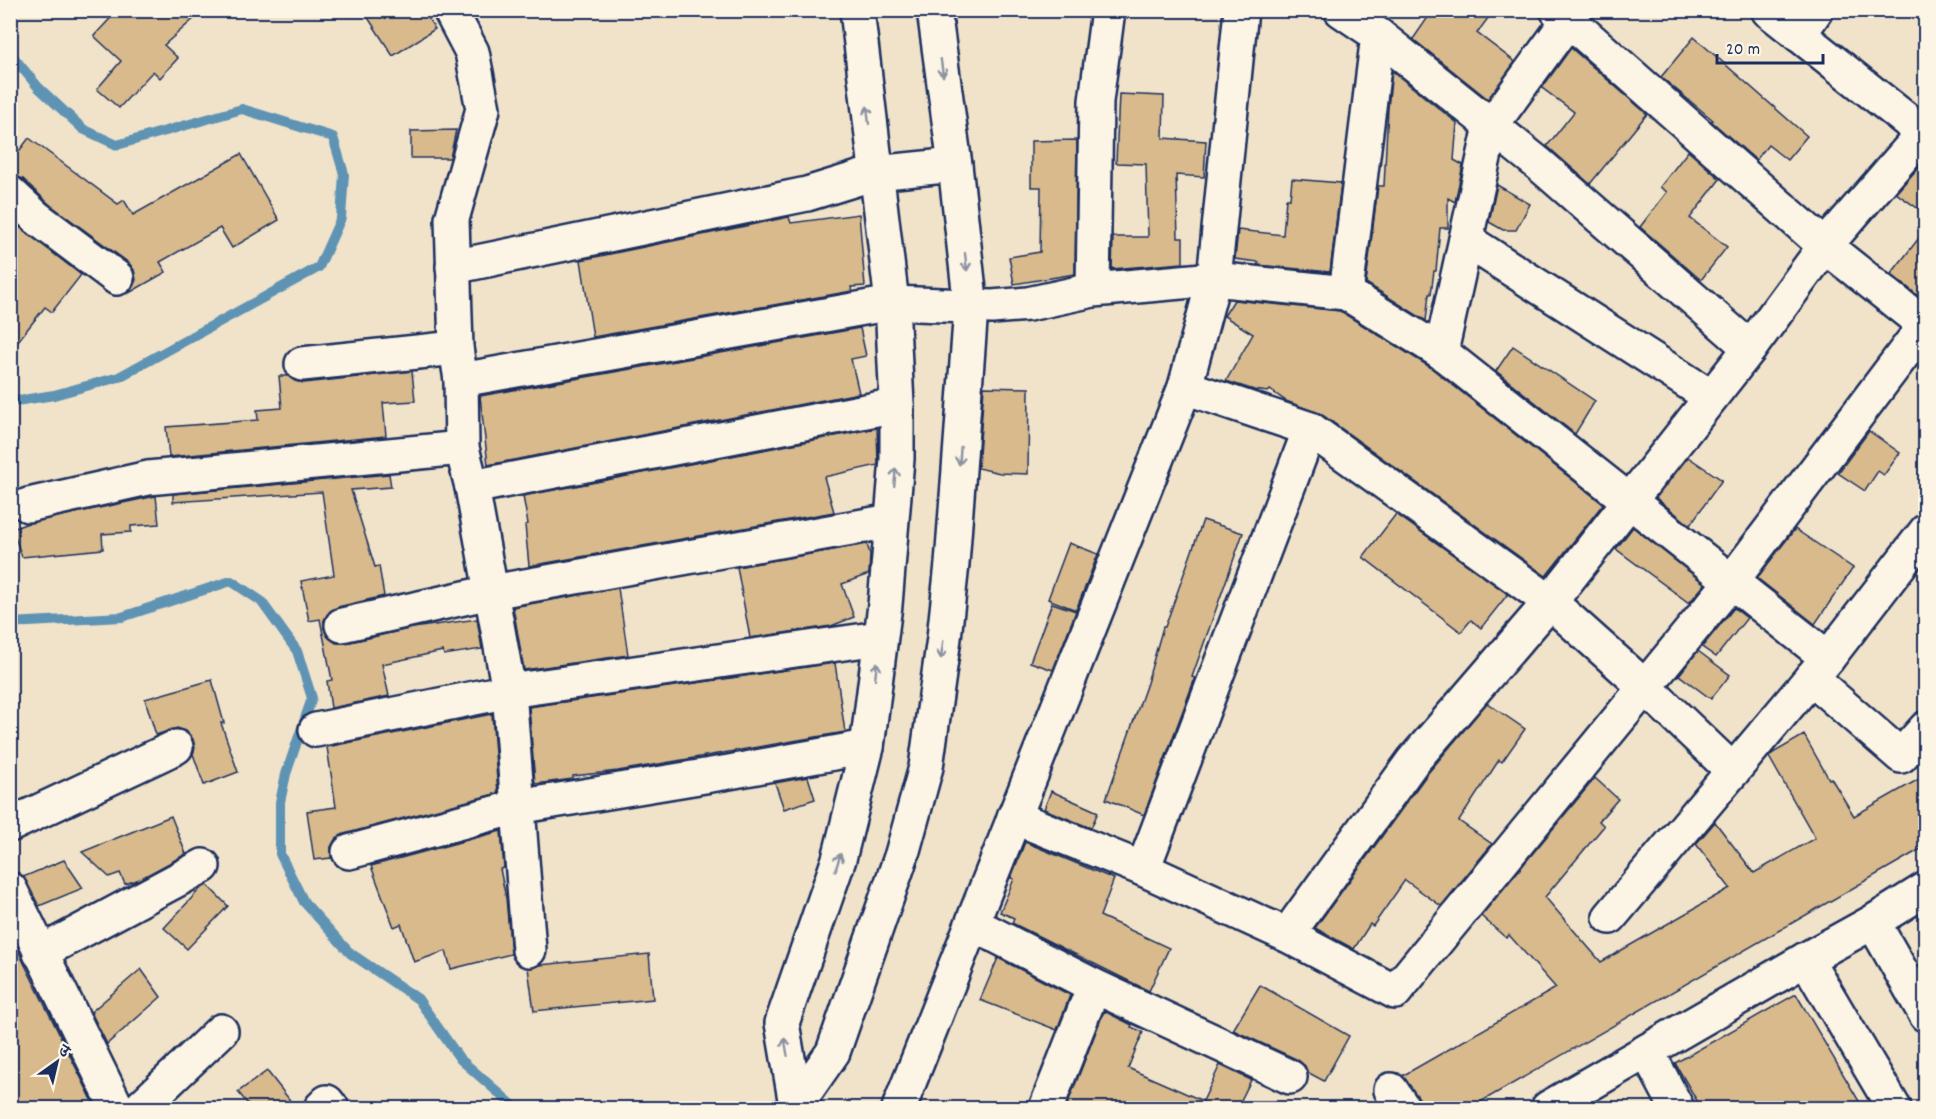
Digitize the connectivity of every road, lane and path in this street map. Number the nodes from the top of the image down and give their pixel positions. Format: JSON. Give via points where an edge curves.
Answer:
{"nodes":[{"id":1,"x":450,"y":10,"type":"edge"},
{"id":2,"x":857,"y":10,"type":"edge"},
{"id":3,"x":934,"y":10,"type":"edge"},
{"id":4,"x":1108,"y":10,"type":"edge"},
{"id":5,"x":1241,"y":10,"type":"edge"},
{"id":6,"x":1341,"y":10,"type":"edge"},
{"id":7,"x":1768,"y":10,"type":"edge"},
{"id":8,"x":1563,"y":15,"type":"edge"},
{"id":9,"x":1807,"y":22,"type":"edge"},
{"id":10,"x":1377,"y":35,"type":"junction"},
{"id":11,"x":1491,"y":126,"type":"junction"},
{"id":12,"x":1924,"y":132,"type":"edge"},
{"id":13,"x":955,"y":165,"type":"junction"},
{"id":14,"x":875,"y":173,"type":"junction"},
{"id":15,"x":10,"y":193,"type":"edge"},
{"id":16,"x":1466,"y":240,"type":"junction"},
{"id":17,"x":1825,"y":246,"type":"junction"},
{"id":18,"x":453,"y":267,"type":"junction"},
{"id":19,"x":117,"y":278,"type":"dead end"},
{"id":20,"x":1214,"y":279,"type":"junction"},
{"id":21,"x":1093,"y":290,"type":"junction"},
{"id":22,"x":1346,"y":292,"type":"junction"},
{"id":23,"x":892,"y":303,"type":"junction"},
{"id":24,"x":981,"y":308,"type":"junction"},
{"id":25,"x":1925,"y":325,"type":"edge"},
{"id":26,"x":456,"y":348,"type":"junction"},
{"id":27,"x":1750,"y":348,"type":"junction"},
{"id":28,"x":1441,"y":352,"type":"junction"},
{"id":29,"x":302,"y":364,"type":"dead end"},
{"id":30,"x":461,"y":380,"type":"junction"},
{"id":31,"x":1185,"y":387,"type":"junction"},
{"id":32,"x":1711,"y":397,"type":"junction"},
{"id":33,"x":897,"y":405,"type":"junction"},
{"id":34,"x":1310,"y":429,"type":"junction"},
{"id":35,"x":462,"y":448,"type":"junction"},
{"id":36,"x":472,"y":487,"type":"junction"},
{"id":37,"x":1629,"y":500,"type":"junction"},
{"id":38,"x":28,"y":505,"type":"dead end"},
{"id":39,"x":891,"y":521,"type":"junction"},
{"id":40,"x":1925,"y":531,"type":"edge"},
{"id":41,"x":1731,"y":582,"type":"junction"},
{"id":42,"x":491,"y":592,"type":"junction"},
{"id":43,"x":1551,"y":602,"type":"junction"},
{"id":44,"x":342,"y":625,"type":"dead end"},
{"id":45,"x":879,"y":638,"type":"junction"},
{"id":46,"x":1819,"y":668,"type":"junction"},
{"id":47,"x":1645,"y":687,"type":"junction"},
{"id":48,"x":509,"y":691,"type":"junction"},
{"id":49,"x":1926,"y":729,"type":"edge"},
{"id":50,"x":316,"y":730,"type":"dead end"},
{"id":51,"x":176,"y":747,"type":"dead end"},
{"id":52,"x":867,"y":747,"type":"junction"},
{"id":53,"x":1733,"y":771,"type":"junction"},
{"id":54,"x":517,"y":807,"type":"junction"},
{"id":55,"x":1014,"y":817,"type":"junction"},
{"id":56,"x":10,"y":825,"type":"edge"},
{"id":57,"x":349,"y":852,"type":"dead end"},
{"id":58,"x":203,"y":866,"type":"dead end"},
{"id":59,"x":1143,"y":870,"type":"junction"},
{"id":60,"x":10,"y":889,"type":"edge"},
{"id":61,"x":1926,"y":890,"type":"edge"},
{"id":62,"x":1610,"y":917,"type":"dead end"},
{"id":63,"x":1873,"y":922,"type":"junction"},
{"id":64,"x":973,"y":924,"type":"junction"},
{"id":65,"x":1287,"y":935,"type":"junction"},
{"id":66,"x":529,"y":950,"type":"dead end"},
{"id":67,"x":40,"y":952,"type":"junction"},
{"id":68,"x":1806,"y":959,"type":"junction"},
{"id":69,"x":1094,"y":986,"type":"junction"},
{"id":70,"x":1926,"y":1016,"type":"edge"},
{"id":71,"x":221,"y":1031,"type":"dead end"},
{"id":72,"x":1647,"y":1051,"type":"junction"},
{"id":73,"x":1290,"y":1077,"type":"dead end"},
{"id":74,"x":1593,"y":1097,"type":"edge"},
{"id":75,"x":1054,"y":1106,"type":"edge"},
{"id":76,"x":795,"y":1107,"type":"edge"},
{"id":77,"x":117,"y":1108,"type":"edge"},
{"id":78,"x":140,"y":1108,"type":"edge"},
{"id":79,"x":321,"y":1108,"type":"edge"},
{"id":80,"x":332,"y":1108,"type":"edge"},
{"id":81,"x":899,"y":1108,"type":"edge"},
{"id":82,"x":1548,"y":1108,"type":"edge"},
{"id":83,"x":1677,"y":1108,"type":"edge"},
{"id":84,"x":1894,"y":1108,"type":"edge"}],
"edges":[{"from":1,"to":18,"type":"street","via":[[472,52],[483,109],[452,219]]},
{"from":14,"to":2,"type":"street","one_way":true},
{"from":3,"to":13,"type":"street","one_way":true},
{"from":4,"to":21,"type":"street","via":[[1096,101]]},
{"from":5,"to":20,"type":"street"},
{"from":6,"to":10,"type":"street"},
{"from":7,"to":9,"type":"street"},
{"from":8,"to":11,"type":"street"},
{"from":8,"to":17,"type":"street"},
{"from":9,"to":12,"type":"street"},
{"from":10,"to":11,"type":"street"},
{"from":10,"to":22,"type":"street"},
{"from":11,"to":16,"type":"street"},
{"from":11,"to":27,"type":"street"},
{"from":12,"to":17,"type":"street"},
{"from":13,"to":14,"type":"street"},
{"from":13,"to":24,"type":"street","one_way":true},
{"from":14,"to":18,"type":"street","via":[[807,194]]},
{"from":14,"to":23,"type":"street"},
{"from":15,"to":19,"type":"street"},
{"from":16,"to":28,"type":"street"},
{"from":16,"to":32,"type":"street"},
{"from":17,"to":25,"type":"street"},
{"from":17,"to":27,"type":"street"},
{"from":18,"to":26,"type":"street"},
{"from":20,"to":21,"type":"street"},
{"from":20,"to":22,"type":"street"},
{"from":20,"to":31,"type":"street"},
{"from":21,"to":24,"type":"street","via":[[1028,304]]},
{"from":22,"to":28,"type":"street"},
{"from":23,"to":24,"type":"street"},
{"from":23,"to":30,"type":"street"},
{"from":23,"to":33,"type":"street"},
{"from":24,"to":76,"type":"street","one_way":true,"via":[[926,767],[902,854],[833,1052]]},
{"from":25,"to":41,"type":"street"},
{"from":26,"to":29,"type":"street"},
{"from":26,"to":30,"type":"street"},
{"from":27,"to":32,"type":"street"},
{"from":28,"to":37,"type":"street"},
{"from":30,"to":35,"type":"street"},
{"from":31,"to":34,"type":"street"},
{"from":31,"to":55,"type":"street"},
{"from":32,"to":37,"type":"street"},
{"from":33,"to":36,"type":"street"},
{"from":39,"to":33,"type":"street","one_way":true},
{"from":34,"to":43,"type":"street"},
{"from":34,"to":59,"type":"street"},
{"from":35,"to":36,"type":"street"},
{"from":35,"to":38,"type":"street","via":[[148,478]]},
{"from":36,"to":42,"type":"street"},
{"from":37,"to":41,"type":"street"},
{"from":37,"to":43,"type":"street"},
{"from":39,"to":42,"type":"street"},
{"from":39,"to":45,"type":"street"},
{"from":40,"to":46,"type":"street"},
{"from":41,"to":46,"type":"street"},
{"from":41,"to":47,"type":"street"},
{"from":42,"to":44,"type":"street"},
{"from":42,"to":48,"type":"street"},
{"from":43,"to":47,"type":"street"},
{"from":43,"to":65,"type":"street","via":[[1413,761]]},
{"from":45,"to":48,"type":"street"},
{"from":52,"to":45,"type":"street","one_way":true},
{"from":46,"to":49,"type":"street","via":[[1901,756]]},
{"from":46,"to":53,"type":"street"},
{"from":47,"to":53,"type":"street"},
{"from":47,"to":65,"type":"street","via":[[1395,992]]},
{"from":48,"to":50,"type":"street"},
{"from":48,"to":54,"type":"street"},
{"from":51,"to":56,"type":"street"},
{"from":52,"to":54,"type":"street"},
{"from":76,"to":52,"type":"street","one_way":true,"via":[[782,1023],[839,859]]},
{"from":53,"to":62,"type":"street"},
{"from":54,"to":57,"type":"street"},
{"from":54,"to":66,"type":"street"},
{"from":55,"to":59,"type":"street"},
{"from":55,"to":64,"type":"street"},
{"from":58,"to":67,"type":"street"},
{"from":59,"to":65,"type":"street"},
{"from":60,"to":67,"type":"street"},
{"from":61,"to":63,"type":"street"},
{"from":63,"to":68,"type":"street"},
{"from":63,"to":70,"type":"street"},
{"from":64,"to":69,"type":"street"},
{"from":64,"to":81,"type":"street"},
{"from":67,"to":77,"type":"street"},
{"from":68,"to":72,"type":"street"},
{"from":68,"to":84,"type":"street"},
{"from":69,"to":73,"type":"street"},
{"from":69,"to":75,"type":"street"},
{"from":71,"to":78,"type":"street"},
{"from":72,"to":74,"type":"street"},
{"from":72,"to":83,"type":"street"},
{"from":74,"to":82,"type":"street"},
{"from":79,"to":80,"type":"street","via":[[327,1102]]}]}
